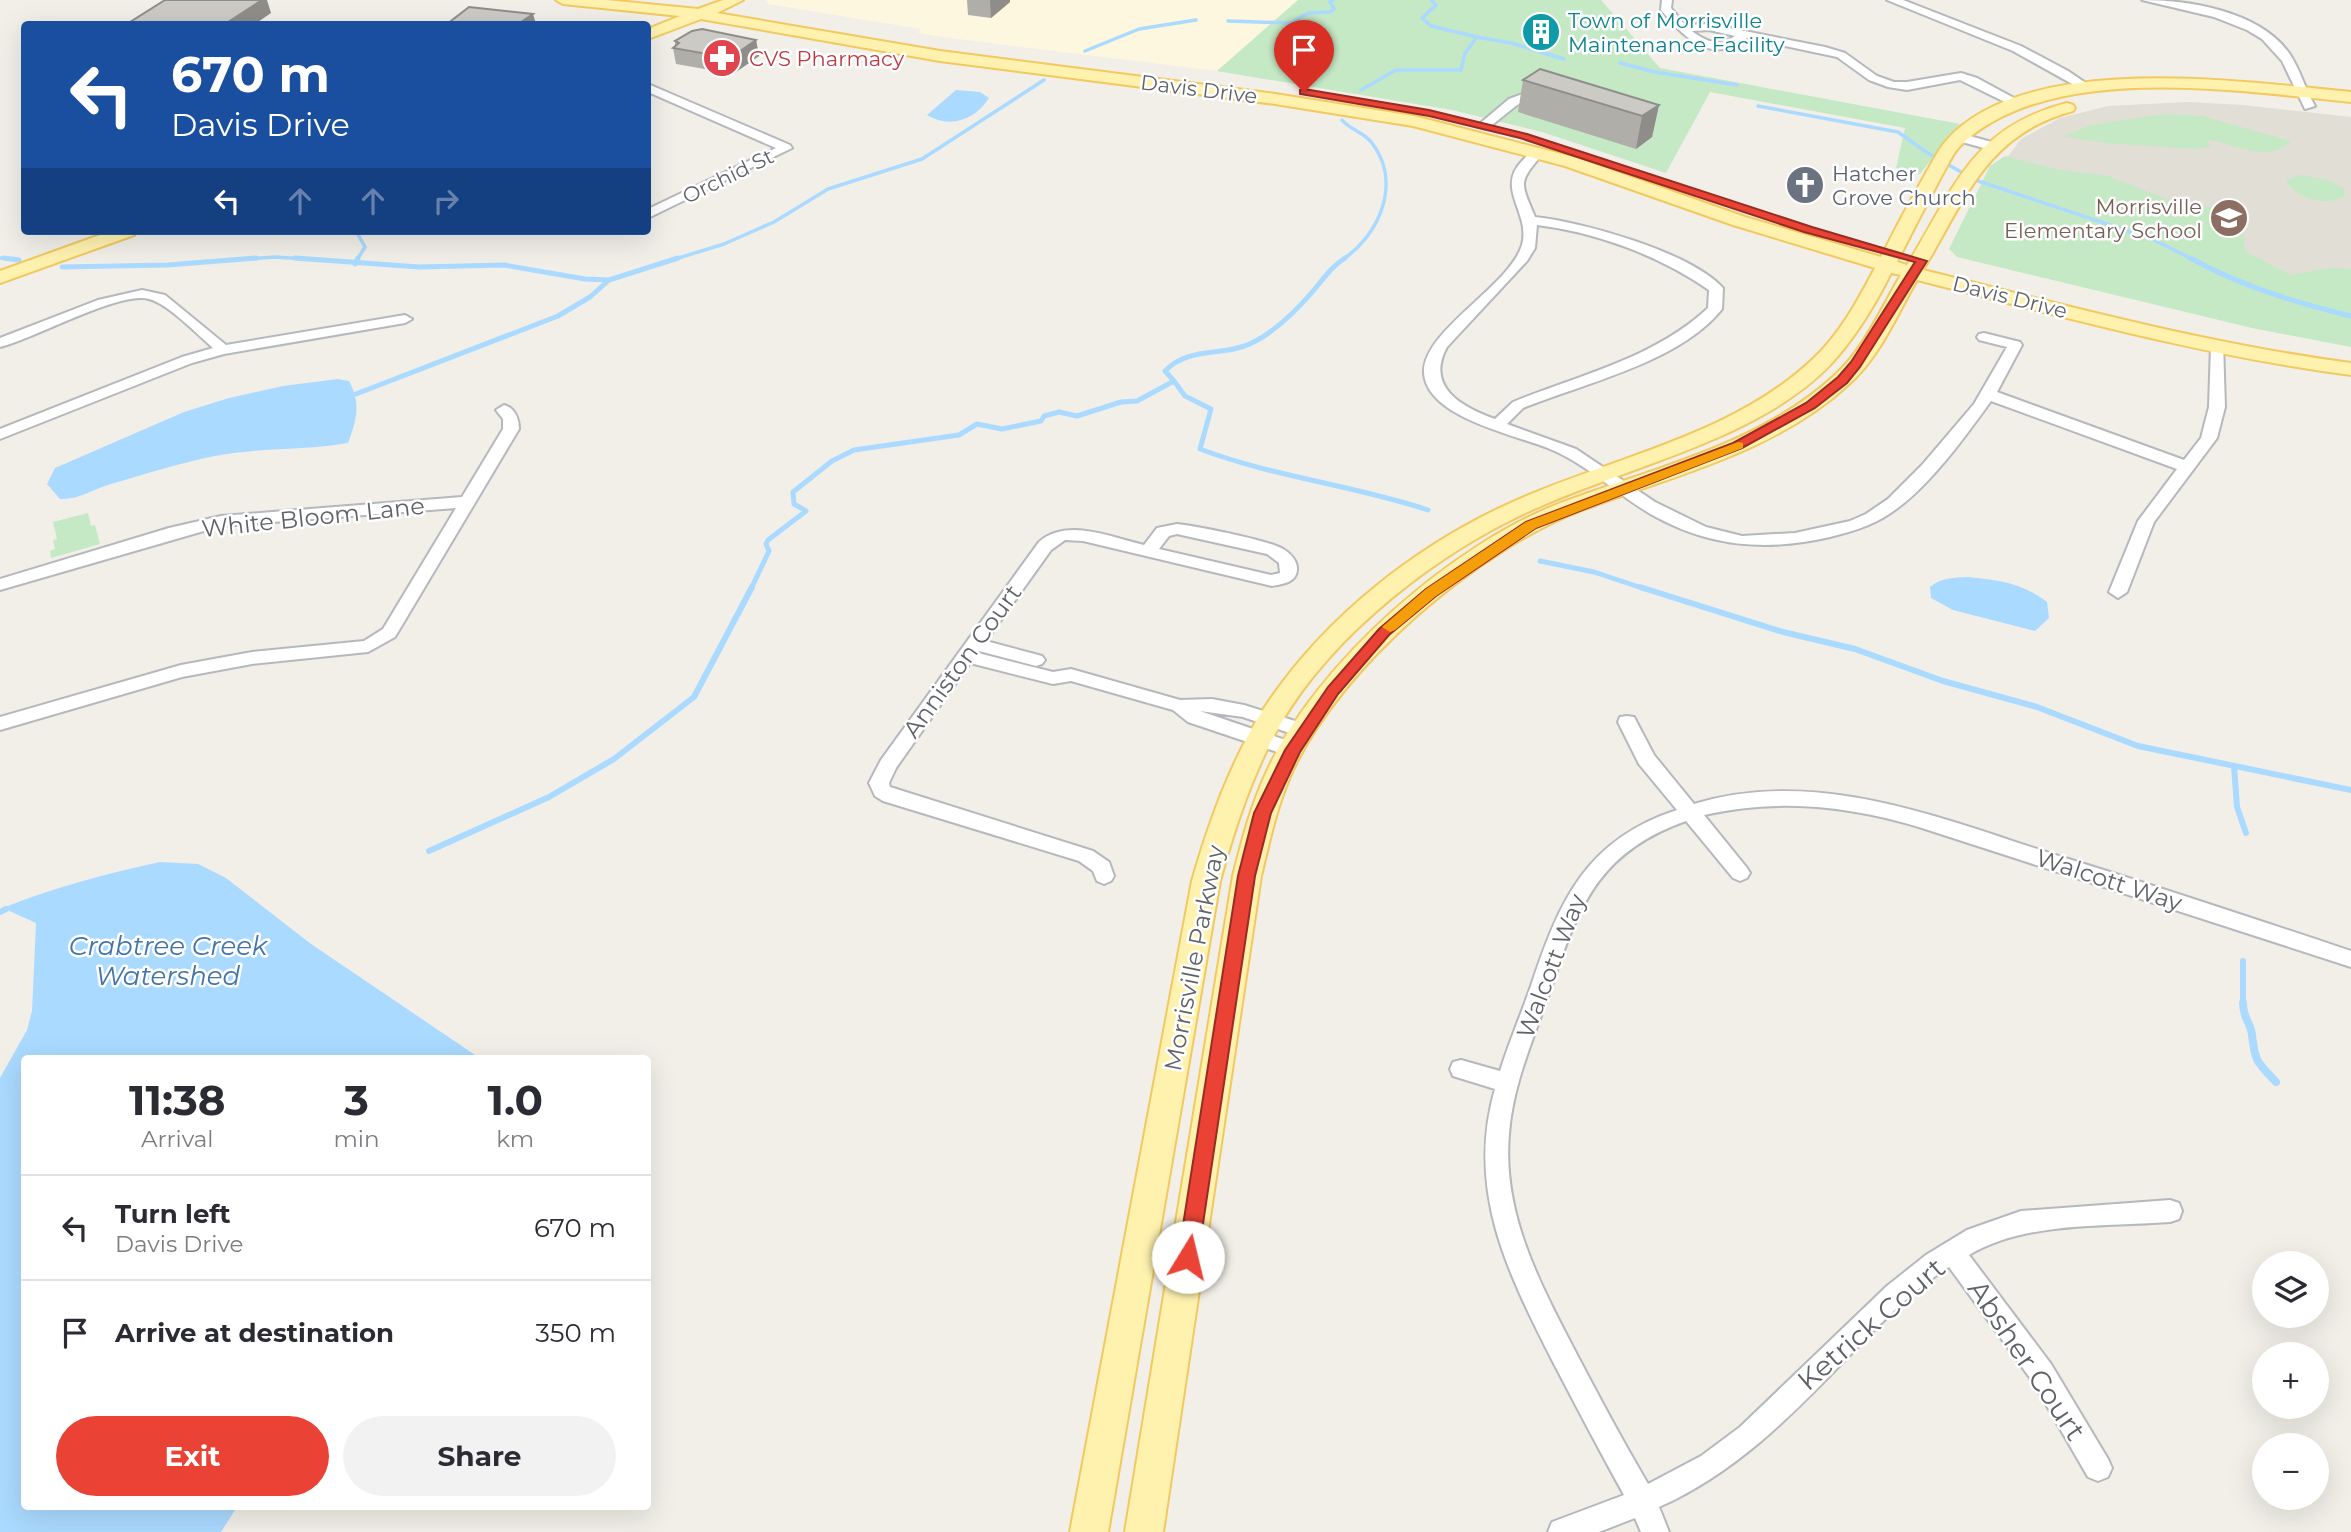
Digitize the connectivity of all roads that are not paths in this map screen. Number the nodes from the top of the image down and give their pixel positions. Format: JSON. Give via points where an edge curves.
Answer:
{"nodes":[{"id":1,"x":563,"y":0,"type":"edge"},
{"id":2,"x":1667,"y":0,"type":"edge"},
{"id":3,"x":1892,"y":0,"type":"edge"},
{"id":4,"x":2147,"y":0,"type":"edge"},
{"id":5,"x":2191,"y":4,"type":"edge"},
{"id":6,"x":712,"y":5,"type":"edge"},
{"id":7,"x":674,"y":6,"type":"edge"},
{"id":8,"x":651,"y":21,"type":"edge"},
{"id":9,"x":1682,"y":28,"type":"junction"},
{"id":10,"x":651,"y":33,"type":"edge"},
{"id":11,"x":1743,"y":35,"type":"junction"},
{"id":12,"x":2087,"y":88,"type":"junction"},
{"id":13,"x":651,"y":89,"type":"edge"},
{"id":14,"x":1558,"y":92,"type":"edge"},
{"id":15,"x":2351,"y":97,"type":"edge"},
{"id":16,"x":2305,"y":99,"type":"junction"},
{"id":17,"x":2019,"y":104,"type":"junction"},
{"id":18,"x":2351,"y":110,"type":"edge"},
{"id":19,"x":1483,"y":126,"type":"junction"},
{"id":20,"x":1959,"y":136,"type":"junction"},
{"id":21,"x":1991,"y":146,"type":"junction"},
{"id":22,"x":1538,"y":152,"type":"junction"},
{"id":23,"x":651,"y":213,"type":"edge"},
{"id":24,"x":1530,"y":220,"type":"junction"},
{"id":25,"x":117,"y":235,"type":"edge"},
{"id":26,"x":1891,"y":259,"type":"junction"},
{"id":27,"x":1917,"y":267,"type":"junction"},
{"id":28,"x":0,"y":277,"type":"edge"},
{"id":29,"x":405,"y":319,"type":"dead end"},
{"id":30,"x":1984,"y":337,"type":"dead end"},
{"id":31,"x":0,"y":344,"type":"edge"},
{"id":32,"x":2218,"y":346,"type":"junction"},
{"id":33,"x":223,"y":350,"type":"junction"},
{"id":34,"x":2351,"y":357,"type":"edge"},
{"id":35,"x":2351,"y":369,"type":"edge"},
{"id":36,"x":1990,"y":395,"type":"junction"},
{"id":37,"x":504,"y":410,"type":"dead end"},
{"id":38,"x":1499,"y":424,"type":"junction"},
{"id":39,"x":0,"y":434,"type":"edge"},
{"id":40,"x":2187,"y":467,"type":"junction"},
{"id":41,"x":1612,"y":480,"type":"junction"},
{"id":42,"x":467,"y":502,"type":"junction"},
{"id":43,"x":1149,"y":551,"type":"junction"},
{"id":44,"x":0,"y":585,"type":"edge"},
{"id":45,"x":2118,"y":592,"type":"dead end"},
{"id":46,"x":970,"y":650,"type":"junction"},
{"id":47,"x":1628,"y":722,"type":"dead end"},
{"id":48,"x":0,"y":724,"type":"edge"},
{"id":49,"x":1265,"y":729,"type":"junction"},
{"id":50,"x":1298,"y":740,"type":"junction"},
{"id":51,"x":1688,"y":812,"type":"junction"},
{"id":52,"x":1740,"y":873,"type":"dead end"},
{"id":53,"x":1104,"y":876,"type":"dead end"},
{"id":54,"x":2351,"y":959,"type":"edge"},
{"id":55,"x":1461,"y":1069,"type":"dead end"},
{"id":56,"x":1507,"y":1083,"type":"junction"},
{"id":57,"x":2169,"y":1211,"type":"dead end"},
{"id":58,"x":1953,"y":1252,"type":"junction"},
{"id":59,"x":2098,"y":1468,"type":"dead end"},
{"id":60,"x":1643,"y":1502,"type":"junction"},
{"id":61,"x":1089,"y":1532,"type":"edge"},
{"id":62,"x":1144,"y":1532,"type":"edge"},
{"id":63,"x":1562,"y":1532,"type":"edge"},
{"id":64,"x":1654,"y":1532,"type":"edge"}],
"edges":[{"from":1,"to":7,"type":"main road","name":"Davis Drive"},
{"from":2,"to":9,"type":"street","via":[[1665,8]]},
{"from":3,"to":12,"type":"street","via":[[1984,34]]},
{"from":4,"to":5,"type":"street"},
{"from":5,"to":16,"type":"street","via":[[2265,36],[2282,51]]},
{"from":6,"to":7,"type":"main road","name":"Davis Drive"},
{"from":6,"to":10,"type":"main road"},
{"from":6,"to":19,"type":"main road","name":"Davis Drive","via":[[917,42],[1357,100]]},
{"from":6,"to":22,"type":"main road","name":"Davis Drive","via":[[940,56],[1363,112],[1441,126]]},
{"from":7,"to":8,"type":"main road"},
{"from":9,"to":11,"type":"street","via":[[1709,27]]},
{"from":9,"to":11,"type":"street","via":[[1693,40],[1708,45],[1730,45]]},
{"from":11,"to":17,"type":"street","via":[[1831,52],[1892,85],[1961,76]]},
{"from":12,"to":16,"type":"main road","name":"Morrisville Parkway","via":[[2189,83]]},
{"from":12,"to":17,"type":"main road","name":"Morrisville Parkway"},
{"from":13,"to":23,"type":"street","name":"Orchid St","via":[[786,148]]},
{"from":14,"to":19,"type":"street","via":[[1546,90],[1513,102]]},
{"from":15,"to":16,"type":"main road","name":"Morrisville Parkway"},
{"from":16,"to":18,"type":"main road","name":"Morrisville Parkway"},
{"from":16,"to":21,"type":"main road","name":"Morrisville Parkway","via":[[2201,96],[2103,101],[2026,121]]},
{"from":17,"to":20,"type":"main road","name":"Morrisville Parkway"},
{"from":19,"to":26,"type":"main road","name":"Davis Drive","via":[[1567,148]]},
{"from":20,"to":21,"type":"street"},
{"from":20,"to":26,"type":"main road","name":"Morrisville Parkway"},
{"from":21,"to":27,"type":"main road","name":"Morrisville Parkway"},
{"from":22,"to":24,"type":"street","via":[[1522,167],[1516,182]]},
{"from":22,"to":26,"type":"main road","name":"Davis Drive","via":[[1739,221]]},
{"from":24,"to":38,"type":"street","via":[[1526,251],[1441,345],[1432,365],[1437,387],[1447,398]]},
{"from":24,"to":38,"type":"street","via":[[1574,226],[1692,270],[1712,283],[1718,303],[1706,318],[1655,352],[1518,404]]},
{"from":25,"to":28,"type":"main road"},
{"from":26,"to":27,"type":"main road","name":"Davis Drive"},
{"from":26,"to":41,"type":"main road","name":"Morrisville Parkway","via":[[1842,339],[1808,374],[1780,394]]},
{"from":27,"to":32,"type":"main road","name":"Davis Drive","via":[[2116,324]]},
{"from":27,"to":34,"type":"main road","name":"Davis Drive"},
{"from":27,"to":41,"type":"main road","name":"Morrisville Parkway","via":[[1856,364],[1810,405],[1738,446]]},
{"from":29,"to":33,"type":"street"},
{"from":30,"to":36,"type":"street","via":[[2015,345]]},
{"from":31,"to":33,"type":"street","via":[[137,293],[154,295]]},
{"from":32,"to":35,"type":"main road","name":"Davis Drive"},
{"from":32,"to":40,"type":"street","via":[[2214,423],[2201,452]]},
{"from":33,"to":39,"type":"street","via":[[168,366]]},
{"from":36,"to":40,"type":"street"},
{"from":36,"to":41,"type":"street","via":[[1900,496],[1870,519],[1834,530],[1771,541],[1731,540],[1657,512]]},
{"from":37,"to":42,"type":"street","via":[[511,429]]},
{"from":38,"to":41,"type":"street","via":[[1556,445]]},
{"from":40,"to":45,"type":"street","via":[[2146,521]]},
{"from":41,"to":49,"type":"main road","name":"Morrisville Parkway","via":[[1484,523],[1407,571],[1336,635]]},
{"from":41,"to":50,"type":"main road","name":"Morrisville Parkway","via":[[1531,525],[1431,593],[1359,658]]},
{"from":42,"to":44,"type":"street","name":"White Bloom Lane","via":[[221,522]]},
{"from":42,"to":48,"type":"street","via":[[398,620],[389,633],[368,646],[181,671]]},
{"from":43,"to":43,"type":"street","name":"Anniston Court","via":[[1163,532],[1177,528],[1273,550],[1289,563],[1290,570],[1287,576],[1272,581]]},
{"from":43,"to":46,"type":"street","name":"Anniston Court","via":[[1073,534],[1050,540]]},
{"from":46,"to":49,"type":"street","via":[[1053,678],[1070,675],[1180,706],[1195,717]]},
{"from":46,"to":53,"type":"street","name":"Anniston Court","via":[[888,765],[879,783],[882,791],[1086,856],[1102,867]]},
{"from":47,"to":51,"type":"street","via":[[1646,759]]},
{"from":49,"to":50,"type":"street"},
{"from":49,"to":61,"type":"main road","name":"Morrisville Parkway","via":[[1229,806],[1206,881]]},
{"from":50,"to":62,"type":"main road","name":"Morrisville Parkway","via":[[1263,813],[1247,876]]},
{"from":51,"to":52,"type":"street"},
{"from":51,"to":54,"type":"street","name":"Walcott Way","via":[[1773,798],[1807,797],[1864,805]]},
{"from":51,"to":56,"type":"street","name":"Walcott Way","via":[[1645,830],[1622,846],[1577,892]]},
{"from":55,"to":56,"type":"street"},
{"from":56,"to":60,"type":"street","name":"Walcott Way","via":[[1496,1156],[1506,1227],[1528,1287]]},
{"from":57,"to":58,"type":"street","name":"Ketrick Court","via":[[2021,1222],[2000,1227]]},
{"from":58,"to":59,"type":"street","name":"Absher Court","via":[[2042,1373]]},
{"from":58,"to":60,"type":"street","name":"Ketrick Court","via":[[1898,1293],[1753,1431],[1712,1464]]},
{"from":60,"to":63,"type":"street","name":"Ketrick Court"},
{"from":60,"to":64,"type":"street","name":"Walcott Way"}]}
